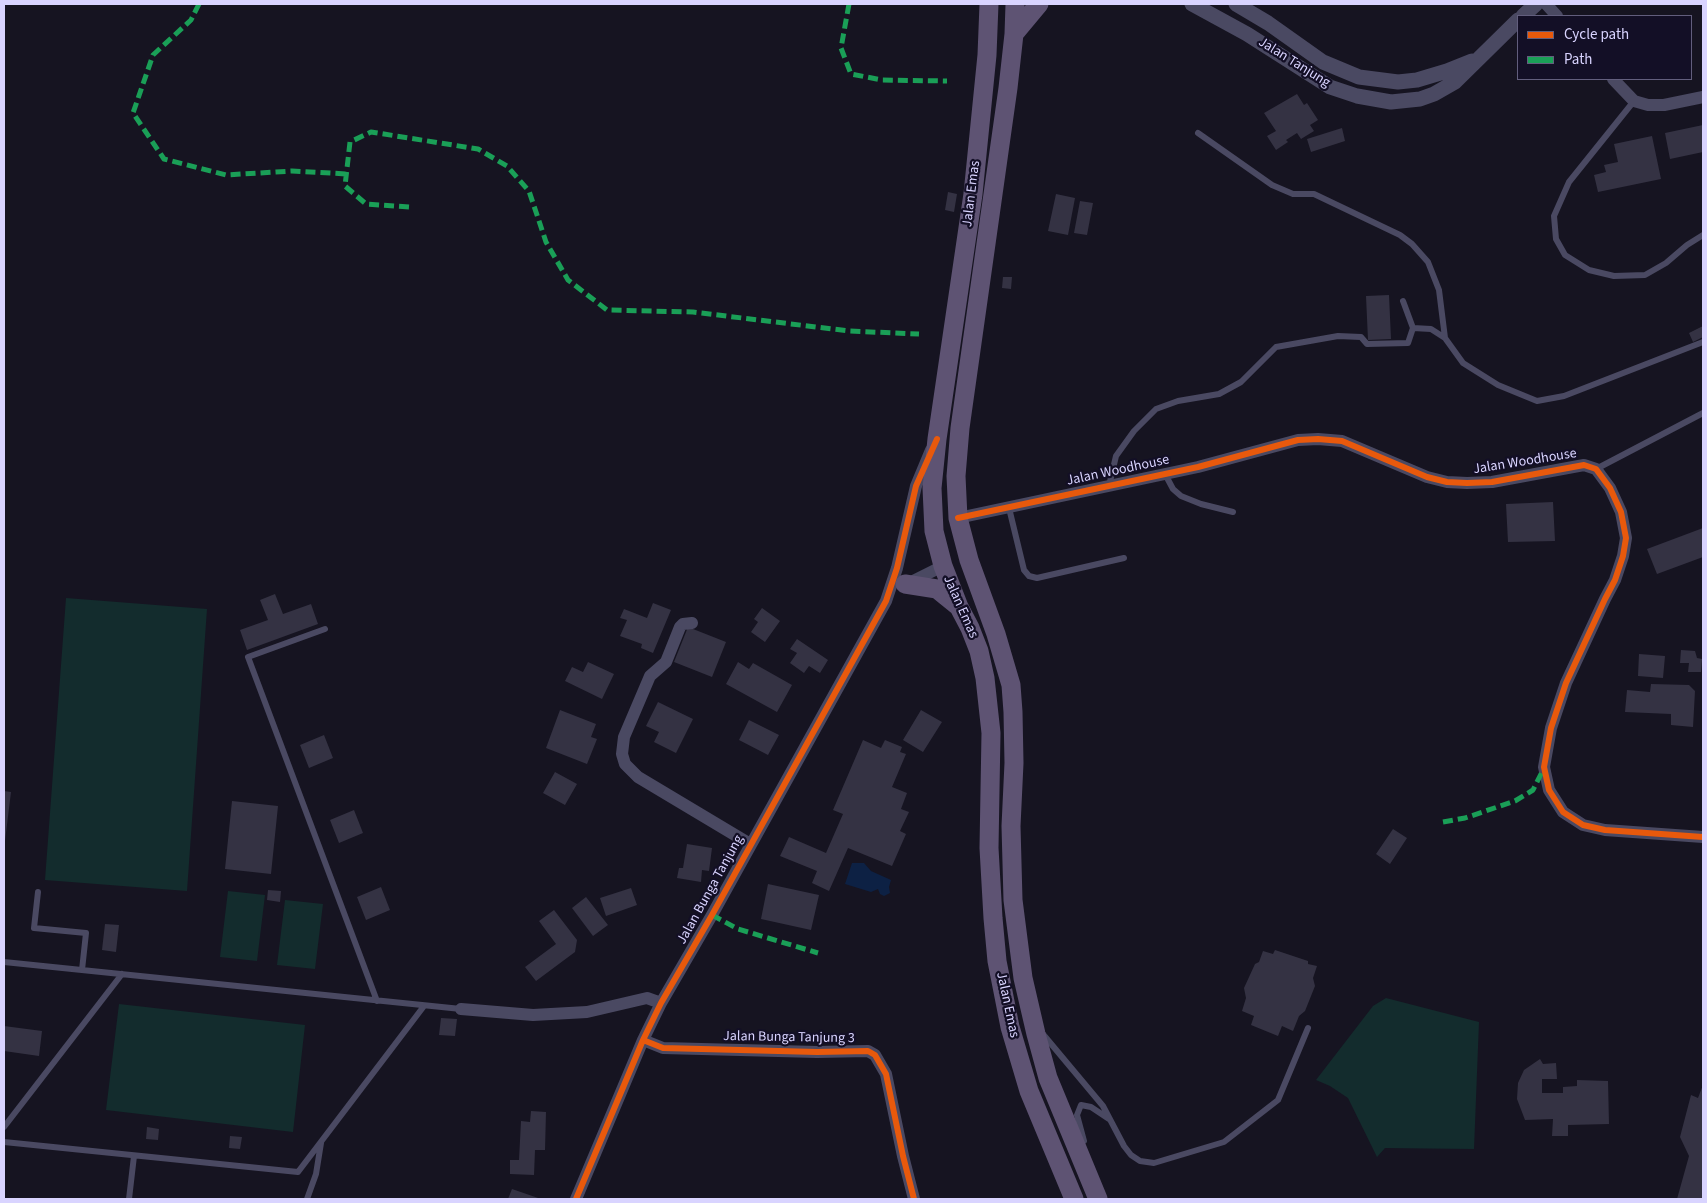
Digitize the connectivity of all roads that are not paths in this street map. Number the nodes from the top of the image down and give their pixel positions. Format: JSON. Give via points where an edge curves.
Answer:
{"nodes":[{"id":1,"x":989,"y":4,"type":"edge"},
{"id":2,"x":1015,"y":4,"type":"edge"},
{"id":3,"x":1039,"y":4,"type":"edge"},
{"id":4,"x":1192,"y":4,"type":"edge"},
{"id":5,"x":1236,"y":4,"type":"edge"},
{"id":6,"x":1536,"y":4,"type":"edge"},
{"id":7,"x":1546,"y":4,"type":"edge"},
{"id":8,"x":1523,"y":15,"type":"edge"},
{"id":9,"x":1556,"y":15,"type":"edge"},
{"id":10,"x":1517,"y":21,"type":"edge"},
{"id":11,"x":1014,"y":34,"type":"junction"},
{"id":12,"x":1478,"y":58,"type":"junction"},
{"id":13,"x":1614,"y":80,"type":"edge"},
{"id":14,"x":1703,"y":97,"type":"edge"},
{"id":15,"x":1634,"y":101,"type":"junction"},
{"id":16,"x":1198,"y":133,"type":"dead end"},
{"id":17,"x":1703,"y":235,"type":"edge"},
{"id":18,"x":1404,"y":302,"type":"dead end"},
{"id":19,"x":1413,"y":328,"type":"junction"},
{"id":20,"x":1445,"y":338,"type":"junction"},
{"id":21,"x":1703,"y":342,"type":"edge"},
{"id":22,"x":1703,"y":413,"type":"edge"},
{"id":23,"x":937,"y":439,"type":"junction"},
{"id":24,"x":1596,"y":469,"type":"junction"},
{"id":25,"x":1165,"y":474,"type":"junction"},
{"id":26,"x":1108,"y":486,"type":"junction"},
{"id":27,"x":1009,"y":508,"type":"junction"},
{"id":28,"x":1233,"y":512,"type":"dead end"},
{"id":29,"x":958,"y":518,"type":"junction"},
{"id":30,"x":1124,"y":558,"type":"dead end"},
{"id":31,"x":943,"y":566,"type":"junction"},
{"id":32,"x":905,"y":584,"type":"junction"},
{"id":33,"x":886,"y":602,"type":"junction"},
{"id":34,"x":959,"y":607,"type":"junction"},
{"id":35,"x":692,"y":623,"type":"dead end"},
{"id":36,"x":325,"y":629,"type":"dead end"},
{"id":37,"x":1703,"y":837,"type":"edge"},
{"id":38,"x":750,"y":844,"type":"junction"},
{"id":39,"x":38,"y":892,"type":"dead end"},
{"id":40,"x":4,"y":962,"type":"edge"},
{"id":41,"x":82,"y":970,"type":"junction"},
{"id":42,"x":122,"y":974,"type":"junction"},
{"id":43,"x":377,"y":1001,"type":"junction"},
{"id":44,"x":660,"y":1003,"type":"junction"},
{"id":45,"x":424,"y":1006,"type":"junction"},
{"id":46,"x":461,"y":1009,"type":"joint"},
{"id":47,"x":1033,"y":1020,"type":"junction"},
{"id":48,"x":1308,"y":1028,"type":"dead end"},
{"id":49,"x":643,"y":1040,"type":"junction"},
{"id":50,"x":1110,"y":1120,"type":"junction"},
{"id":51,"x":4,"y":1127,"type":"edge"},
{"id":52,"x":4,"y":1142,"type":"edge"},
{"id":53,"x":322,"y":1142,"type":"junction"},
{"id":54,"x":1088,"y":1151,"type":"dead end"},
{"id":55,"x":134,"y":1156,"type":"junction"},
{"id":56,"x":1102,"y":1197,"type":"edge"},
{"id":57,"x":129,"y":1199,"type":"edge"},
{"id":58,"x":306,"y":1199,"type":"edge"},
{"id":59,"x":576,"y":1199,"type":"edge"},
{"id":60,"x":914,"y":1199,"type":"edge"},
{"id":61,"x":1074,"y":1199,"type":"edge"}],
"edges":[{"from":1,"to":23,"type":"main road","name":"Jalan Emas","via":[[972,194]]},
{"from":2,"to":11,"type":"main road","name":"Jalan Emas"},
{"from":3,"to":11,"type":"main road"},
{"from":4,"to":12,"type":"street","name":"Jalan Tanjung","via":[[1247,34],[1330,87],[1374,100],[1406,101],[1434,94],[1455,82]]},
{"from":5,"to":12,"type":"street","name":"Jalan Tanjung","via":[[1323,62],[1359,77],[1398,82],[1417,80]]},
{"from":6,"to":8,"type":"street"},
{"from":7,"to":9,"type":"street"},
{"from":10,"to":12,"type":"street","name":"Jalan Tanjung"},
{"from":11,"to":29,"type":"main road","name":"Jalan Emas","via":[[960,428],[956,476]]},
{"from":13,"to":15,"type":"street"},
{"from":14,"to":15,"type":"street","via":[[1664,105]]},
{"from":15,"to":17,"type":"lane","via":[[1569,182],[1554,216],[1556,238],[1565,255],[1589,270],[1614,276],[1645,275]]},
{"from":16,"to":20,"type":"lane","via":[[1272,185],[1293,194],[1314,194],[1400,235],[1412,244],[1428,262],[1439,290]]},
{"from":18,"to":19,"type":"lane"},
{"from":19,"to":20,"type":"lane","via":[[1431,329]]},
{"from":19,"to":26,"type":"lane","via":[[1408,343],[1367,344],[1361,337],[1338,336],[1276,347],[1241,382],[1219,394],[1178,401],[1156,409],[1116,456]]},
{"from":20,"to":21,"type":"lane","via":[[1463,363],[1498,385],[1537,401],[1564,396]]},
{"from":22,"to":24,"type":"lane"},
{"from":23,"to":31,"type":"main road","name":"Jalan Emas","via":[[932,488],[934,531]]},
{"from":23,"to":33,"type":"street","via":[[916,486]]},
{"from":24,"to":25,"type":"street","name":"Jalan Woodhouse","via":[[1584,465],[1492,482],[1447,482],[1342,441],[1318,439],[1298,440]]},
{"from":24,"to":37,"type":"street","name":"Jalan Woodhouse","via":[[1610,488],[1621,512],[1626,538],[1624,556],[1566,683],[1551,728],[1544,767],[1549,790],[1563,812],[1582,825],[1605,830]]},
{"from":25,"to":26,"type":"street","name":"Jalan Woodhouse"},
{"from":25,"to":28,"type":"lane","via":[[1181,496]]},
{"from":26,"to":27,"type":"street","name":"Jalan Woodhouse"},
{"from":27,"to":29,"type":"street","name":"Jalan Woodhouse"},
{"from":27,"to":30,"type":"lane","via":[[1024,570],[1029,576],[1037,578]]},
{"from":29,"to":31,"type":"main road","via":[[957,549],[951,562]]},
{"from":29,"to":47,"type":"main road","name":"Jalan Emas","via":[[1011,685],[1013,900],[1023,978]]},
{"from":31,"to":32,"type":"street"},
{"from":31,"to":34,"type":"main road","name":"Jalan Emas"},
{"from":32,"to":33,"type":"street"},
{"from":32,"to":34,"type":"main road","via":[[937,589]]},
{"from":33,"to":38,"type":"street","name":"Jalan Bunga Tanjung"},
{"from":34,"to":61,"type":"main road","name":"Jalan Emas","via":[[979,651],[992,733],[989,848],[997,961],[1010,1026],[1029,1091]]},
{"from":35,"to":38,"type":"street","via":[[680,627],[666,662],[650,676],[624,737],[622,754],[625,764],[638,778]]},
{"from":36,"to":43,"type":"lane","via":[[248,657]]},
{"from":38,"to":44,"type":"street","name":"Jalan Bunga Tanjung"},
{"from":39,"to":41,"type":"lane","via":[[34,928],[86,933]]},
{"from":40,"to":41,"type":"lane"},
{"from":41,"to":42,"type":"lane"},
{"from":42,"to":43,"type":"lane"},
{"from":42,"to":51,"type":"lane"},
{"from":43,"to":45,"type":"lane"},
{"from":44,"to":46,"type":"street","via":[[647,998],[588,1012],[533,1016]]},
{"from":44,"to":49,"type":"street","name":"Jalan Bunga Tanjung"},
{"from":45,"to":46,"type":"lane"},
{"from":45,"to":53,"type":"lane"},
{"from":47,"to":50,"type":"lane","via":[[1103,1106]]},
{"from":47,"to":56,"type":"main road","name":"Jalan Emas","via":[[1048,1078]]},
{"from":48,"to":50,"type":"lane","via":[[1278,1100],[1224,1142],[1154,1162],[1140,1161],[1124,1146]]},
{"from":49,"to":59,"type":"street","name":"Jalan Bunga Tanjung"},
{"from":49,"to":60,"type":"street","name":"Jalan Bunga Tanjung 3","via":[[663,1048],[868,1051],[875,1055],[886,1074]]},
{"from":50,"to":54,"type":"lane","via":[[1091,1107],[1078,1108],[1077,1115]]},
{"from":52,"to":55,"type":"lane"},
{"from":53,"to":55,"type":"lane","via":[[298,1172]]},
{"from":53,"to":58,"type":"lane","via":[[316,1174]]},
{"from":55,"to":57,"type":"lane"}]}
